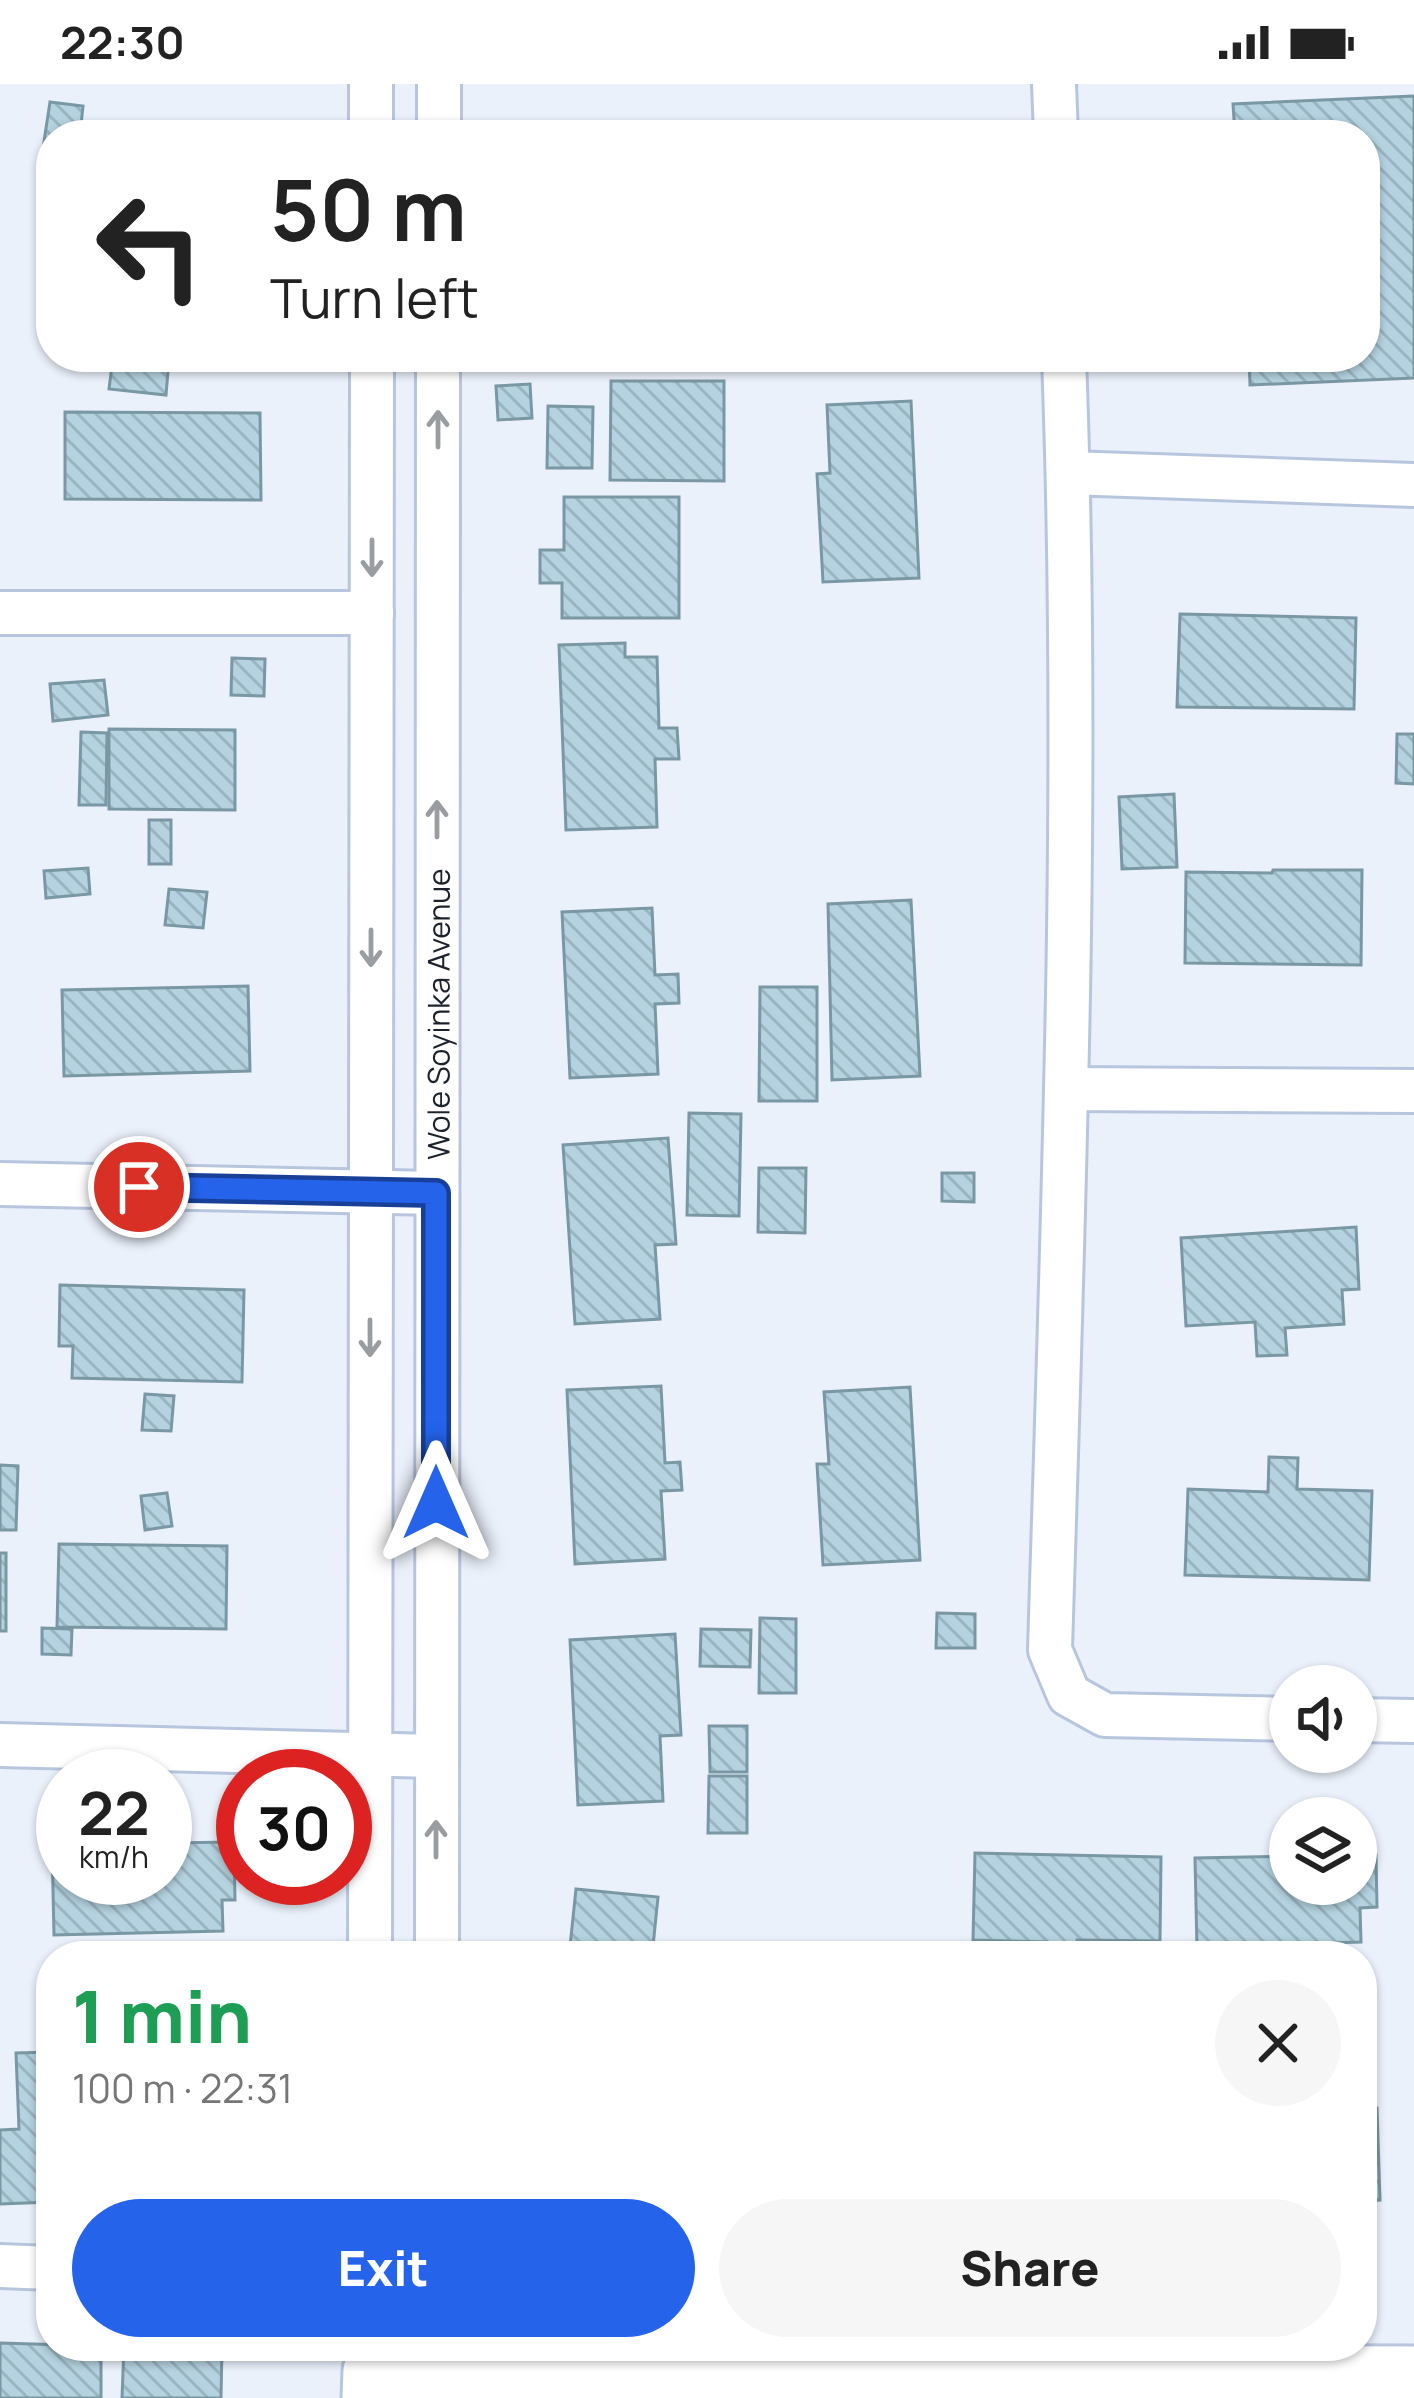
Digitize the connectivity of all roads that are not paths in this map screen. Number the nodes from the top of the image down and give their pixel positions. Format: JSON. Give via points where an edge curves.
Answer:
{"nodes":[{"id":1,"x":371,"y":84,"type":"edge"},
{"id":2,"x":439,"y":84,"type":"edge"},
{"id":3,"x":1054,"y":84,"type":"edge"},
{"id":4,"x":371,"y":120,"type":"edge"},
{"id":5,"x":439,"y":120,"type":"edge"},
{"id":6,"x":1055,"y":120,"type":"edge"},
{"id":7,"x":372,"y":372,"type":"edge"},
{"id":8,"x":438,"y":372,"type":"edge"},
{"id":9,"x":1065,"y":372,"type":"edge"},
{"id":10,"x":1068,"y":473,"type":"junction"},
{"id":11,"x":1414,"y":485,"type":"edge"},
{"id":12,"x":0,"y":613,"type":"edge"},
{"id":13,"x":372,"y":613,"type":"junction"},
{"id":14,"x":1066,"y":1090,"type":"junction"},
{"id":15,"x":1414,"y":1091,"type":"edge"},
{"id":16,"x":0,"y":1184,"type":"edge"},
{"id":17,"x":369,"y":1192,"type":"junction"},
{"id":18,"x":436,"y":1193,"type":"junction"},
{"id":19,"x":1269,"y":1719,"type":"edge"},
{"id":20,"x":1377,"y":1720,"type":"edge"},
{"id":21,"x":1414,"y":1721,"type":"edge"},
{"id":22,"x":0,"y":1745,"type":"edge"},
{"id":23,"x":370,"y":1749,"type":"edge"},
{"id":24,"x":216,"y":1752,"type":"edge"},
{"id":25,"x":435,"y":1756,"type":"junction"},
{"id":26,"x":372,"y":1757,"type":"edge"},
{"id":27,"x":370,"y":1905,"type":"edge"},
{"id":28,"x":370,"y":1941,"type":"edge"},
{"id":29,"x":437,"y":1941,"type":"edge"},
{"id":30,"x":0,"y":2266,"type":"edge"},
{"id":31,"x":36,"y":2267,"type":"edge"},
{"id":32,"x":371,"y":2372,"type":"edge"},
{"id":33,"x":440,"y":2372,"type":"edge"},
{"id":34,"x":1414,"y":2375,"type":"edge"}],
"edges":[{"from":1,"to":4,"type":"street"},
{"from":2,"to":5,"type":"street"},
{"from":3,"to":6,"type":"street"},
{"from":7,"to":13,"type":"street","one_way":true},
{"from":18,"to":8,"type":"street","name":"Wole Soyinka Avenue","one_way":true},
{"from":9,"to":10,"type":"street"},
{"from":10,"to":11,"type":"street"},
{"from":10,"to":14,"type":"street"},
{"from":12,"to":13,"type":"street"},
{"from":13,"to":17,"type":"street","one_way":true},
{"from":14,"to":15,"type":"street"},
{"from":14,"to":19,"type":"street","via":[[1051,1650],[1069,1695],[1105,1715]]},
{"from":16,"to":17,"type":"street"},
{"from":17,"to":18,"type":"street"},
{"from":17,"to":23,"type":"street","one_way":true},
{"from":18,"to":25,"type":"street","name":"Wole Soyinka Avenue"},
{"from":20,"to":21,"type":"street"},
{"from":22,"to":24,"type":"street"},
{"from":25,"to":26,"type":"street"},
{"from":29,"to":25,"type":"street","name":"Wole Soyinka Avenue","one_way":true},
{"from":27,"to":28,"type":"street"},
{"from":30,"to":31,"type":"street"},
{"from":32,"to":33,"type":"street"},
{"from":33,"to":34,"type":"street"}]}
